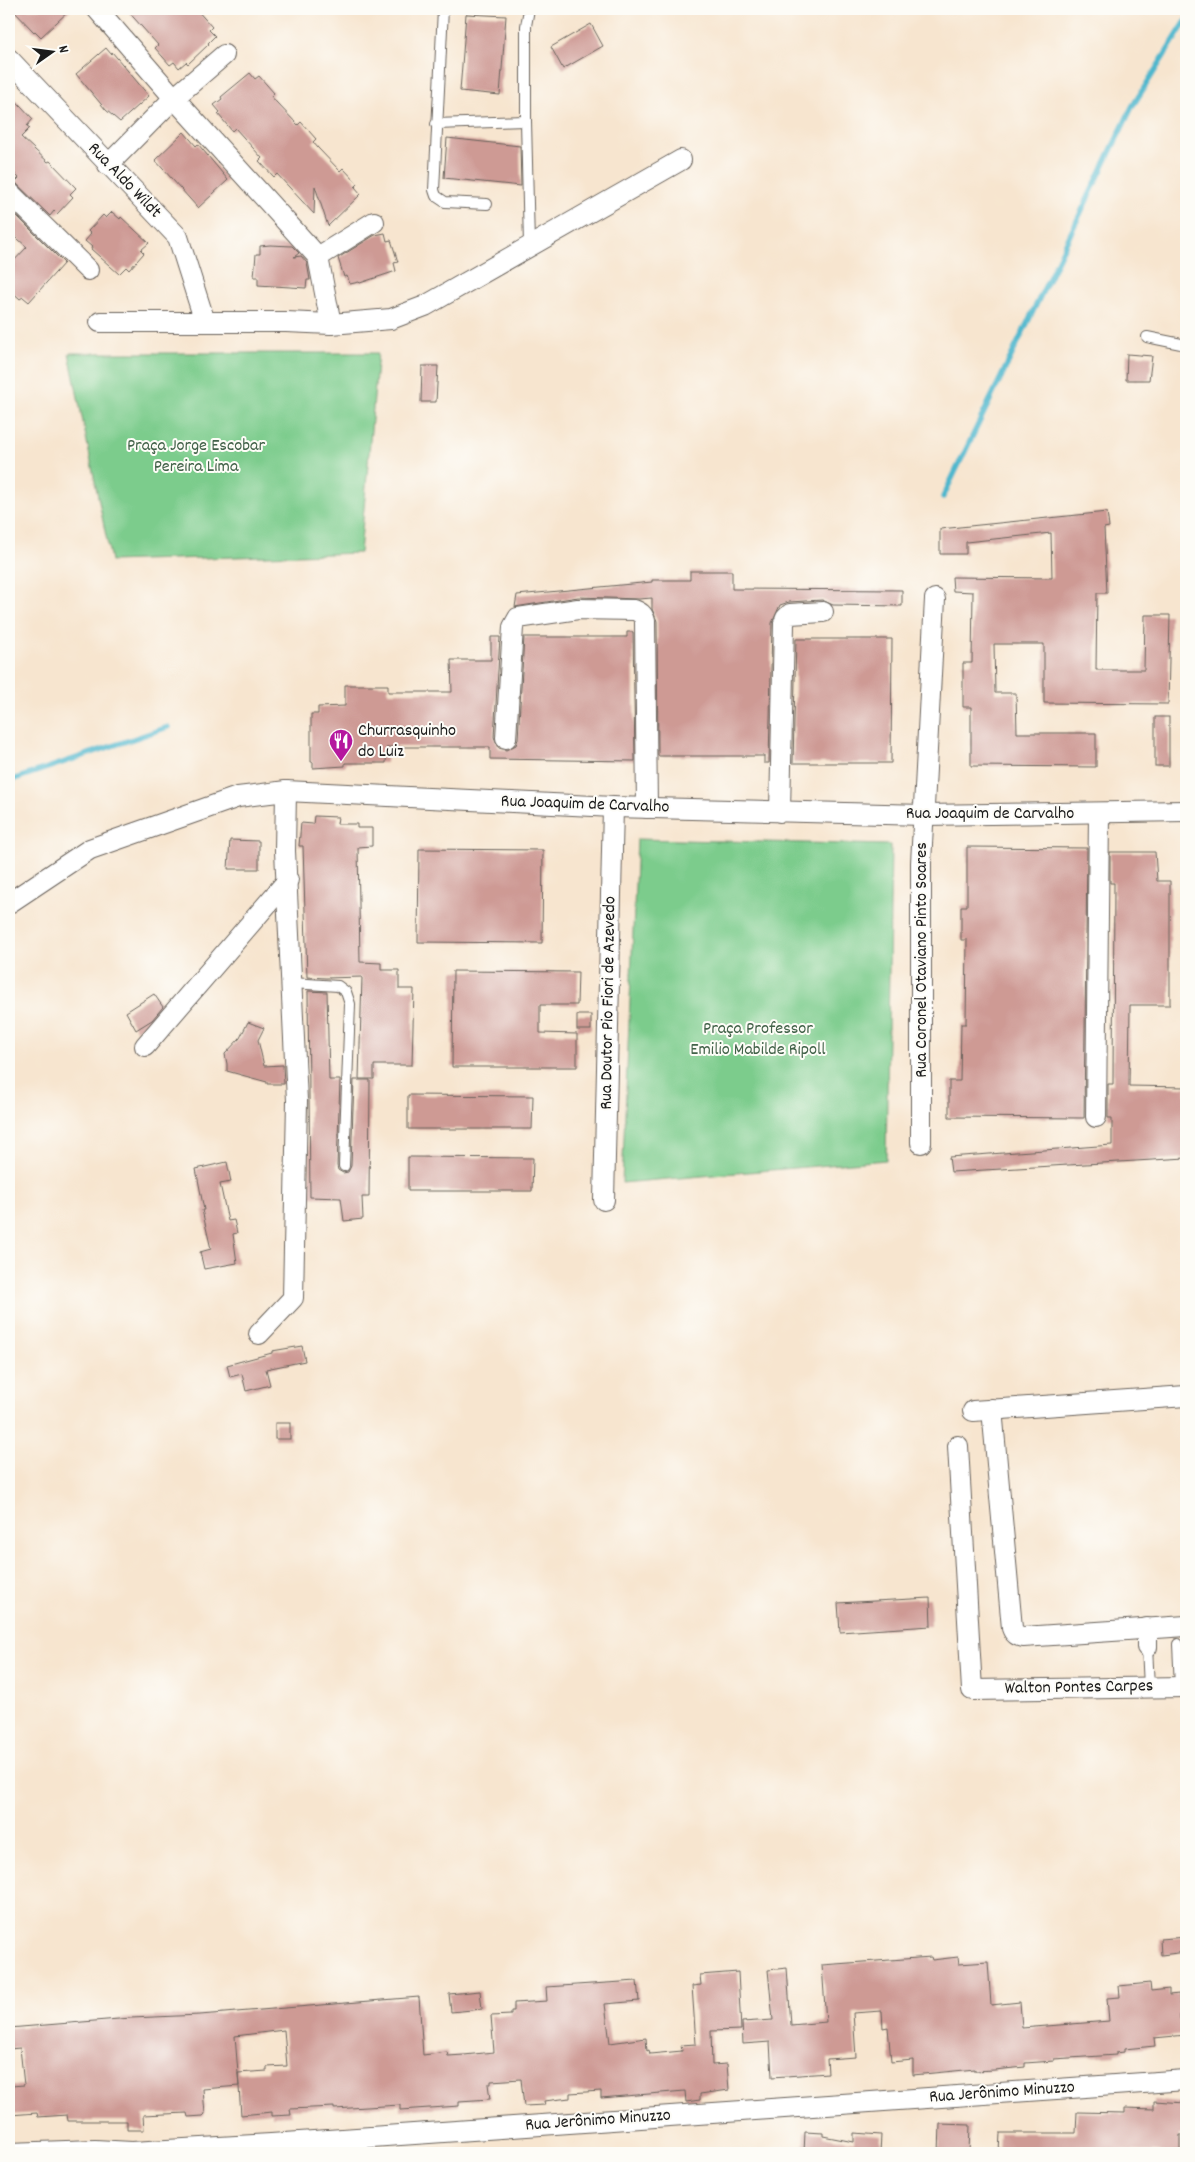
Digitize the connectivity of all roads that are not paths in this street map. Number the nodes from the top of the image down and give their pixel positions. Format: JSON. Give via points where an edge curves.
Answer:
{"nodes":[{"id":1,"x":96,"y":9,"type":"edge"},
{"id":2,"x":442,"y":9,"type":"edge"},
{"id":3,"x":529,"y":9,"type":"edge"},
{"id":4,"x":224,"y":56,"type":"dead end"},
{"id":5,"x":9,"y":59,"type":"edge"},
{"id":6,"x":174,"y":98,"type":"junction"},
{"id":7,"x":526,"y":122,"type":"junction"},
{"id":8,"x":436,"y":124,"type":"junction"},
{"id":9,"x":681,"y":160,"type":"dead end"},
{"id":10,"x":108,"y":165,"type":"junction"},
{"id":11,"x":9,"y":192,"type":"edge"},
{"id":12,"x":487,"y":204,"type":"dead end"},
{"id":13,"x":374,"y":222,"type":"dead end"},
{"id":14,"x":530,"y":245,"type":"junction"},
{"id":15,"x":318,"y":257,"type":"junction"},
{"id":16,"x":88,"y":270,"type":"dead end"},
{"id":17,"x":100,"y":322,"type":"dead end"},
{"id":18,"x":205,"y":322,"type":"junction"},
{"id":19,"x":331,"y":324,"type":"junction"},
{"id":20,"x":1146,"y":337,"type":"dead end"},
{"id":21,"x":1186,"y":345,"type":"edge"},
{"id":22,"x":935,"y":599,"type":"dead end"},
{"id":23,"x":823,"y":612,"type":"dead end"},
{"id":24,"x":506,"y":738,"type":"dead end"},
{"id":25,"x":286,"y":791,"type":"junction"},
{"id":26,"x":613,"y":807,"type":"junction"},
{"id":27,"x":647,"y":808,"type":"junction"},
{"id":28,"x":1186,"y":811,"type":"edge"},
{"id":29,"x":780,"y":812,"type":"junction"},
{"id":30,"x":1099,"y":813,"type":"junction"},
{"id":31,"x":924,"y":815,"type":"junction"},
{"id":32,"x":288,"y":880,"type":"junction"},
{"id":33,"x":9,"y":903,"type":"edge"},
{"id":34,"x":292,"y":982,"type":"junction"},
{"id":35,"x":145,"y":1046,"type":"dead end"},
{"id":36,"x":1096,"y":1117,"type":"dead end"},
{"id":37,"x":921,"y":1143,"type":"dead end"},
{"id":38,"x":344,"y":1166,"type":"dead end"},
{"id":39,"x":604,"y":1200,"type":"dead end"},
{"id":40,"x":259,"y":1334,"type":"dead end"},
{"id":41,"x":1186,"y":1396,"type":"edge"},
{"id":42,"x":958,"y":1446,"type":"dead end"},
{"id":43,"x":1147,"y":1637,"type":"junction"},
{"id":44,"x":1181,"y":1644,"type":"edge"},
{"id":45,"x":1149,"y":1687,"type":"junction"},
{"id":46,"x":1183,"y":1687,"type":"edge"},
{"id":47,"x":1186,"y":2080,"type":"edge"},
{"id":48,"x":271,"y":2148,"type":"edge"},
{"id":49,"x":9,"y":2153,"type":"edge"},
{"id":50,"x":134,"y":2153,"type":"edge"}],
"edges":[{"from":1,"to":6,"type":"street"},
{"from":2,"to":8,"type":"lane"},
{"from":3,"to":7,"type":"lane","via":[[526,26]]},
{"from":4,"to":6,"type":"street"},
{"from":5,"to":10,"type":"street","name":"Rua Aldo Wildt"},
{"from":6,"to":10,"type":"street"},
{"from":6,"to":15,"type":"street"},
{"from":7,"to":8,"type":"lane"},
{"from":7,"to":14,"type":"lane"},
{"from":8,"to":12,"type":"lane","via":[[436,196],[445,202]]},
{"from":9,"to":14,"type":"street"},
{"from":10,"to":18,"type":"street","name":"Rua Aldo Wildt","via":[[180,239]]},
{"from":11,"to":16,"type":"street"},
{"from":13,"to":15,"type":"street"},
{"from":14,"to":19,"type":"street","via":[[425,306],[391,320]]},
{"from":15,"to":19,"type":"street"},
{"from":17,"to":18,"type":"street"},
{"from":18,"to":19,"type":"street"},
{"from":20,"to":21,"type":"lane"},
{"from":22,"to":31,"type":"street","name":"Rua Coronel Otaviano Pinto Soares"},
{"from":23,"to":29,"type":"street","via":[[790,614],[784,623]]},
{"from":24,"to":27,"type":"street","via":[[513,626],[518,618],[578,610],[639,611],[645,621]]},
{"from":25,"to":26,"type":"street","name":"Rua Joaquim de Carvalho"},
{"from":25,"to":32,"type":"street"},
{"from":25,"to":33,"type":"street","name":"Rua Joaquim de Carvalho","via":[[238,797],[90,849]]},
{"from":26,"to":27,"type":"street","name":"Rua Joaquim de Carvalho"},
{"from":26,"to":39,"type":"street","name":"Rua Doutor Pio Fiori de Azevedo"},
{"from":27,"to":29,"type":"street","name":"Rua Joaquim de Carvalho"},
{"from":28,"to":30,"type":"street","name":"Rua Joaquim de Carvalho"},
{"from":29,"to":31,"type":"street","name":"Rua Joaquim de Carvalho"},
{"from":30,"to":31,"type":"street","name":"Rua Joaquim de Carvalho"},
{"from":30,"to":36,"type":"street"},
{"from":31,"to":37,"type":"street","name":"Rua Coronel Otaviano Pinto Soares","via":[[921,863]]},
{"from":32,"to":34,"type":"street"},
{"from":32,"to":35,"type":"street"},
{"from":34,"to":38,"type":"lane","via":[[338,986],[346,992],[350,1004]]},
{"from":34,"to":40,"type":"street","via":[[297,1101],[293,1298]]},
{"from":41,"to":43,"type":"street","via":[[983,1410],[1012,1628],[1016,1635]]},
{"from":42,"to":45,"type":"street","name":"Walton Pontes Carpes","via":[[972,1690]]},
{"from":43,"to":44,"type":"street"},
{"from":43,"to":45,"type":"lane"},
{"from":44,"to":46,"type":"lane"},
{"from":45,"to":46,"type":"street","name":"Walton Pontes Carpes"},
{"from":47,"to":48,"type":"street","name":"Rua Jerônimo Minuzzo"},
{"from":48,"to":50,"type":"street","name":"Rua Jerônimo Minuzzo"},
{"from":49,"to":50,"type":"street","name":"Rua Jerônimo Minuzzo","via":[[95,2150]]}]}
